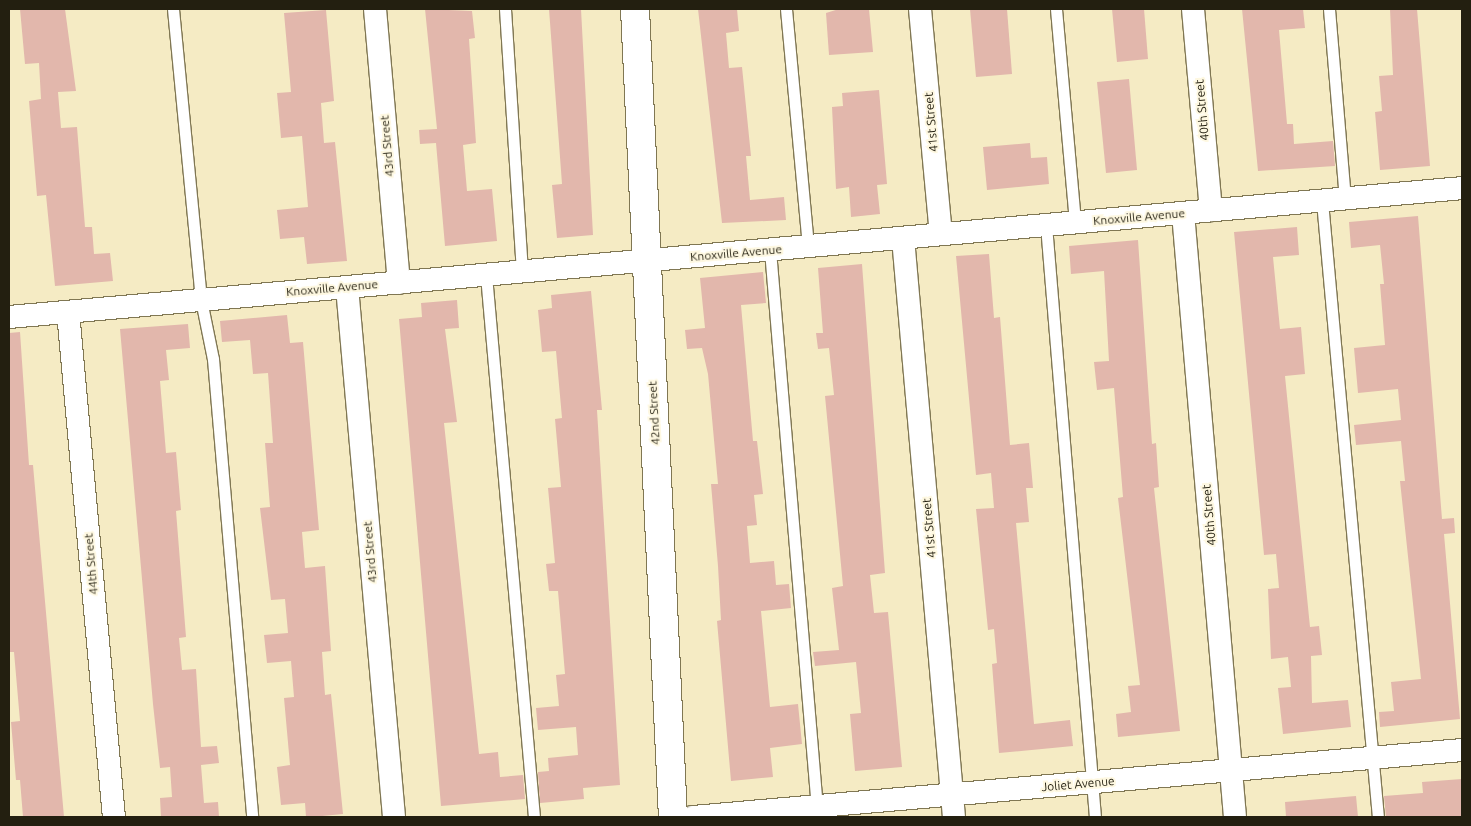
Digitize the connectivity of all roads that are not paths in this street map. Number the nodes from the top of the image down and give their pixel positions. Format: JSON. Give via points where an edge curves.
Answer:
{"nodes":[{"id":1,"x":173,"y":9,"type":"edge"},
{"id":2,"x":375,"y":9,"type":"edge"},
{"id":3,"x":505,"y":9,"type":"edge"},
{"id":4,"x":635,"y":9,"type":"edge"},
{"id":5,"x":786,"y":9,"type":"edge"},
{"id":6,"x":920,"y":9,"type":"edge"},
{"id":7,"x":1056,"y":9,"type":"edge"},
{"id":8,"x":1193,"y":9,"type":"edge"},
{"id":9,"x":1329,"y":9,"type":"edge"},
{"id":10,"x":1462,"y":188,"type":"edge"},
{"id":11,"x":1345,"y":199,"type":"junction"},
{"id":12,"x":1322,"y":201,"type":"junction"},
{"id":13,"x":1211,"y":210,"type":"junction"},
{"id":14,"x":1183,"y":213,"type":"junction"},
{"id":15,"x":1075,"y":223,"type":"junction"},
{"id":16,"x":1046,"y":225,"type":"junction"},
{"id":17,"x":941,"y":234,"type":"junction"},
{"id":18,"x":903,"y":238,"type":"junction"},
{"id":19,"x":808,"y":246,"type":"junction"},
{"id":20,"x":770,"y":250,"type":"junction"},
{"id":21,"x":647,"y":260,"type":"junction"},
{"id":22,"x":522,"y":272,"type":"junction"},
{"id":23,"x":486,"y":275,"type":"junction"},
{"id":24,"x":399,"y":282,"type":"junction"},
{"id":25,"x":347,"y":287,"type":"junction"},
{"id":26,"x":201,"y":300,"type":"junction"},
{"id":27,"x":68,"y":312,"type":"junction"},
{"id":28,"x":9,"y":317,"type":"edge"},
{"id":29,"x":1462,"y":750,"type":"edge"},
{"id":30,"x":1372,"y":758,"type":"junction"},
{"id":31,"x":1231,"y":770,"type":"junction"},
{"id":32,"x":1092,"y":782,"type":"junction"},
{"id":33,"x":952,"y":794,"type":"junction"},
{"id":34,"x":817,"y":812,"type":"edge"},
{"id":35,"x":114,"y":817,"type":"edge"},
{"id":36,"x":252,"y":817,"type":"edge"},
{"id":37,"x":394,"y":817,"type":"edge"},
{"id":38,"x":534,"y":817,"type":"edge"},
{"id":39,"x":673,"y":817,"type":"edge"},
{"id":40,"x":693,"y":817,"type":"edge"},
{"id":41,"x":954,"y":817,"type":"edge"},
{"id":42,"x":1095,"y":817,"type":"edge"},
{"id":43,"x":1235,"y":817,"type":"edge"},
{"id":44,"x":1378,"y":817,"type":"edge"}],
"edges":[{"from":1,"to":26,"type":"lane"},
{"from":2,"to":24,"type":"street","name":"43rd Street"},
{"from":3,"to":22,"type":"lane"},
{"from":4,"to":21,"type":"street","name":"42nd Street"},
{"from":5,"to":19,"type":"lane"},
{"from":6,"to":17,"type":"street","name":"41st Street"},
{"from":7,"to":15,"type":"lane"},
{"from":8,"to":13,"type":"street","name":"40th Street"},
{"from":9,"to":11,"type":"lane"},
{"from":10,"to":11,"type":"street","name":"Knoxville Avenue"},
{"from":11,"to":12,"type":"street","name":"Knoxville Avenue"},
{"from":12,"to":13,"type":"street","name":"Knoxville Avenue"},
{"from":12,"to":30,"type":"lane"},
{"from":13,"to":14,"type":"street","name":"Knoxville Avenue"},
{"from":14,"to":15,"type":"street","name":"Knoxville Avenue"},
{"from":14,"to":31,"type":"street","name":"40th Street"},
{"from":15,"to":16,"type":"street","name":"Knoxville Avenue"},
{"from":16,"to":17,"type":"street","name":"Knoxville Avenue"},
{"from":16,"to":32,"type":"lane"},
{"from":17,"to":18,"type":"street","name":"Knoxville Avenue"},
{"from":18,"to":19,"type":"street","name":"Knoxville Avenue"},
{"from":18,"to":33,"type":"street","name":"41st Street"},
{"from":19,"to":20,"type":"street","name":"Knoxville Avenue"},
{"from":20,"to":21,"type":"street","name":"Knoxville Avenue"},
{"from":20,"to":34,"type":"lane"},
{"from":21,"to":22,"type":"street","name":"Knoxville Avenue"},
{"from":21,"to":39,"type":"street","name":"42nd Street"},
{"from":22,"to":23,"type":"street","name":"Knoxville Avenue"},
{"from":23,"to":24,"type":"street","name":"Knoxville Avenue"},
{"from":23,"to":38,"type":"lane"},
{"from":24,"to":25,"type":"street","name":"Knoxville Avenue"},
{"from":25,"to":26,"type":"street","name":"Knoxville Avenue"},
{"from":25,"to":37,"type":"street","name":"43rd Street"},
{"from":26,"to":27,"type":"street","name":"Knoxville Avenue"},
{"from":26,"to":36,"type":"lane","via":[[212,359]]},
{"from":27,"to":28,"type":"street","name":"Knoxville Avenue"},
{"from":27,"to":35,"type":"street","name":"44th Street"},
{"from":29,"to":30,"type":"street","name":"Joliet Avenue"},
{"from":30,"to":31,"type":"street","name":"Joliet Avenue"},
{"from":30,"to":44,"type":"lane"},
{"from":31,"to":32,"type":"street","name":"Joliet Avenue"},
{"from":31,"to":43,"type":"street","name":"40th Street"},
{"from":32,"to":33,"type":"street","name":"Joliet Avenue"},
{"from":32,"to":42,"type":"lane"},
{"from":33,"to":34,"type":"street","name":"Joliet Avenue"},
{"from":33,"to":41,"type":"street","name":"41st Street"},
{"from":34,"to":40,"type":"street","name":"Joliet Avenue"}]}
